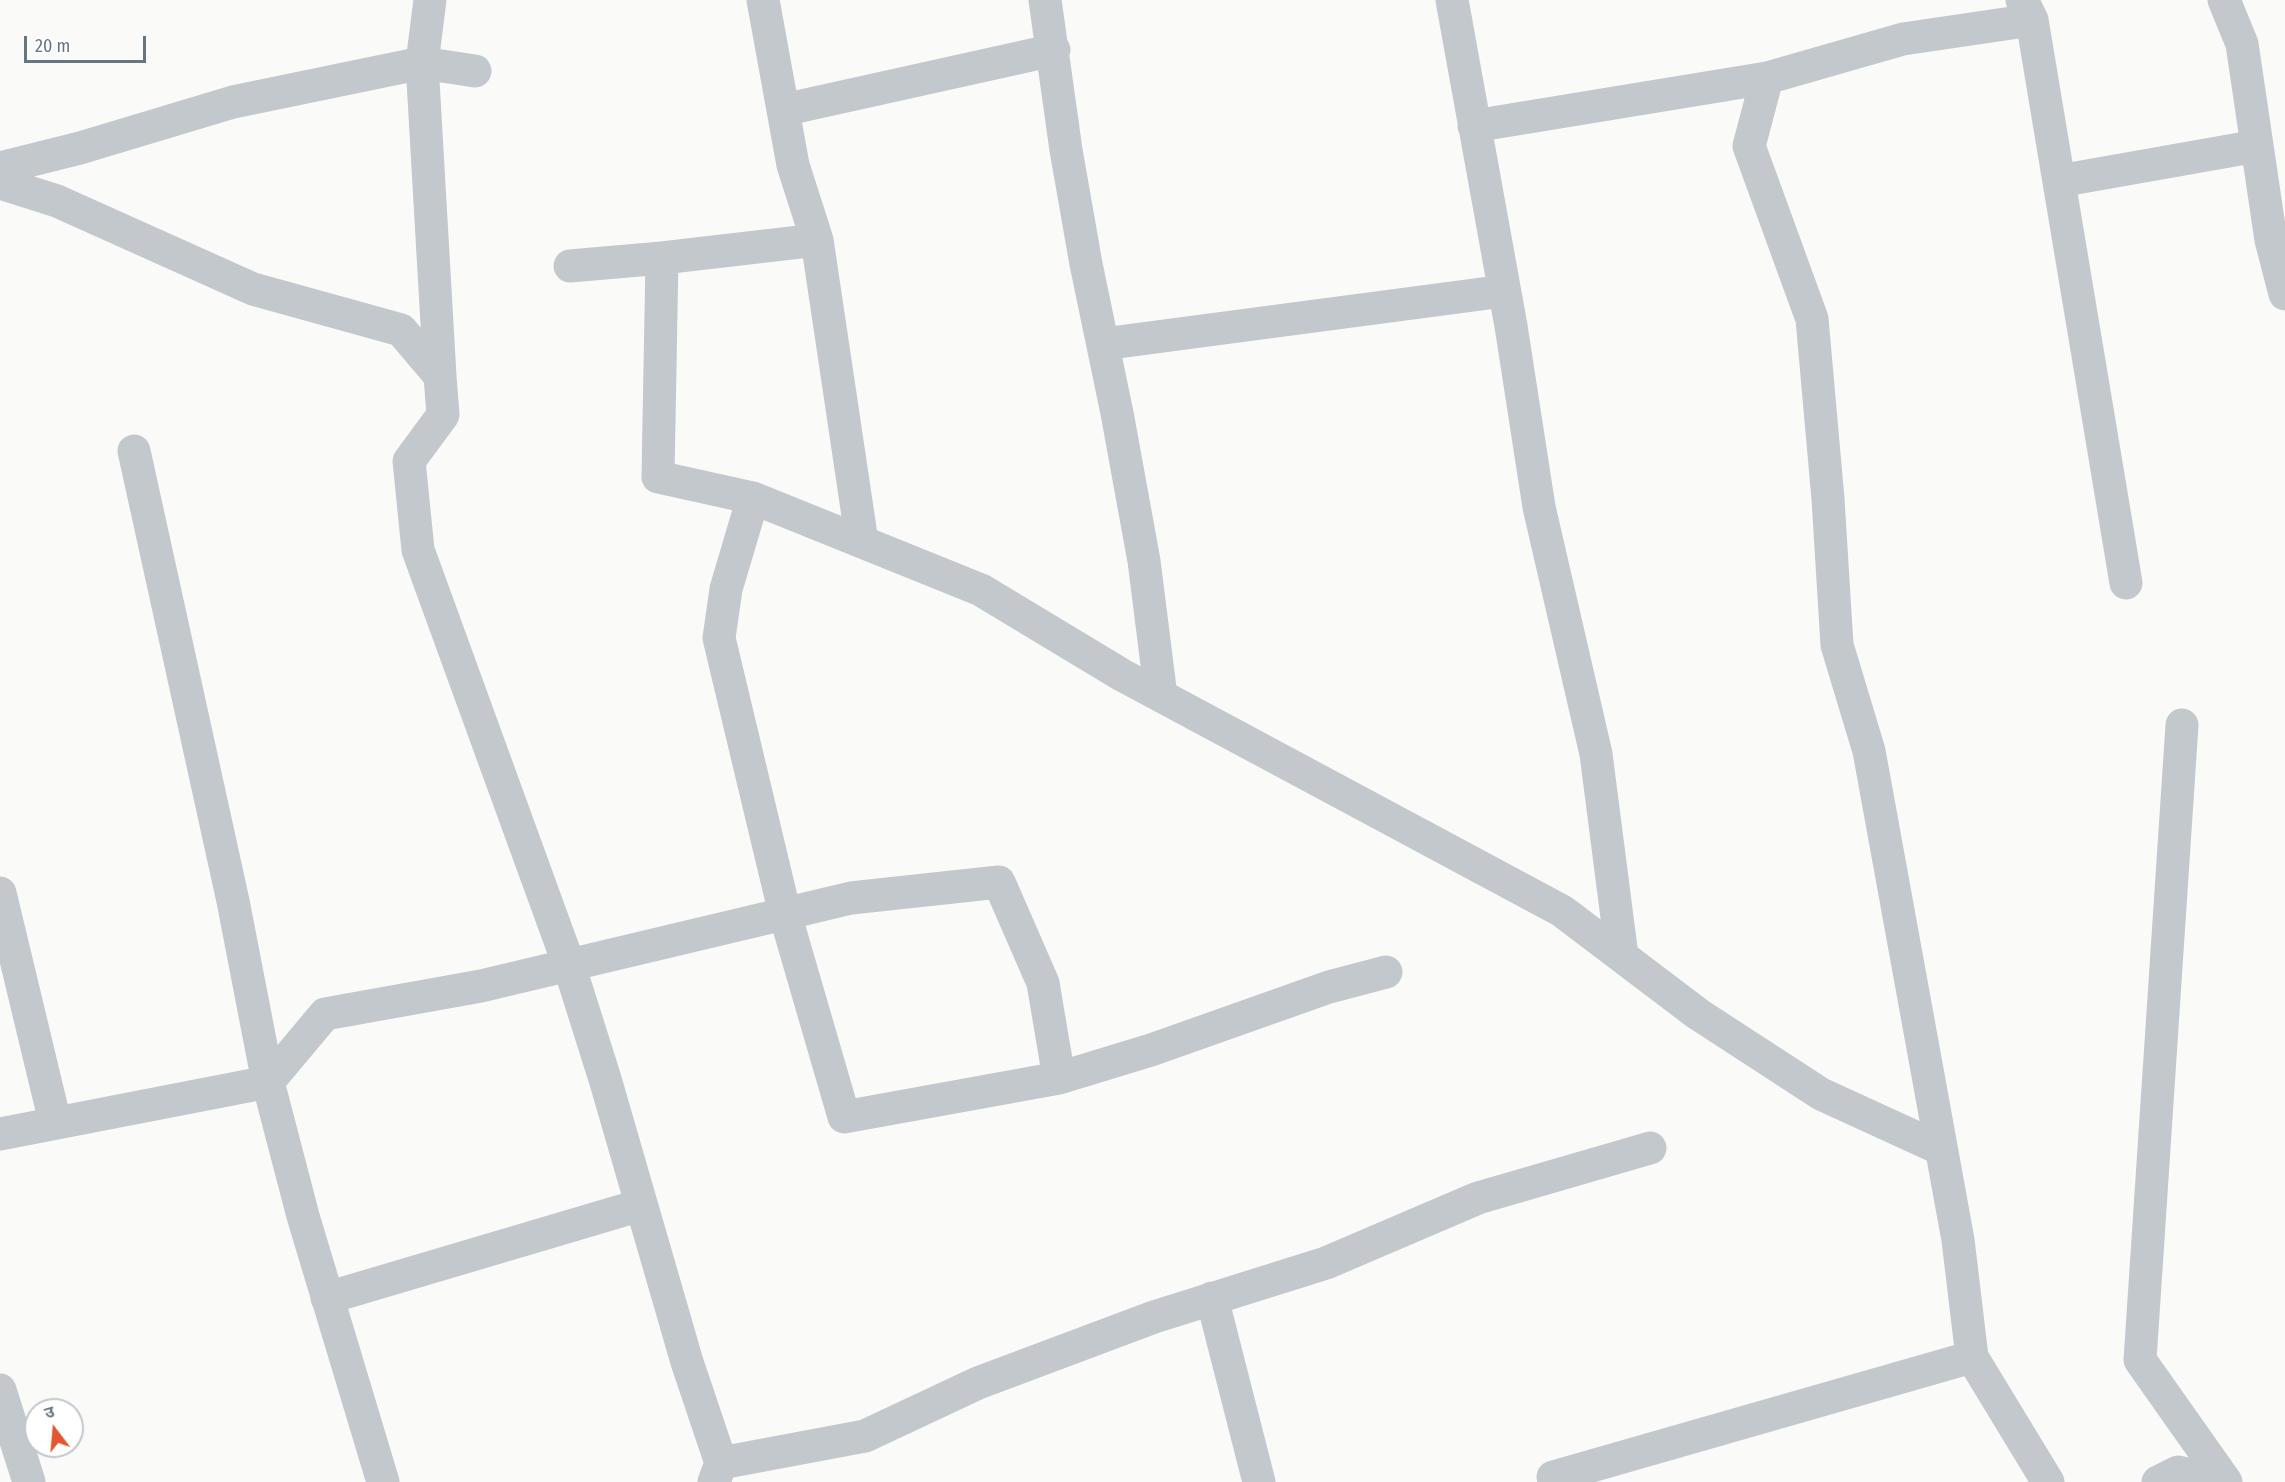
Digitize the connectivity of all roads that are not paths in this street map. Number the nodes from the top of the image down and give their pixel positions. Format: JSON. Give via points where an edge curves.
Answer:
{"nodes":[{"id":1,"x":430,"y":0,"type":"edge"},
{"id":2,"x":763,"y":0,"type":"edge"},
{"id":3,"x":1045,"y":0,"type":"edge"},
{"id":4,"x":1452,"y":0,"type":"edge"},
{"id":5,"x":2224,"y":0,"type":"edge"},
{"id":6,"x":2033,"y":7,"type":"edge"},
{"id":7,"x":1054,"y":50,"type":"junction"},
{"id":8,"x":422,"y":63,"type":"junction"},
{"id":9,"x":475,"y":70,"type":"dead end"},
{"id":10,"x":1767,"y":78,"type":"junction"},
{"id":11,"x":783,"y":110,"type":"junction"},
{"id":12,"x":1474,"y":126,"type":"junction"},
{"id":13,"x":2257,"y":146,"type":"junction"},
{"id":14,"x":0,"y":168,"type":"edge"},
{"id":15,"x":2059,"y":181,"type":"junction"},
{"id":16,"x":0,"y":183,"type":"edge"},
{"id":17,"x":816,"y":240,"type":"junction"},
{"id":18,"x":662,"y":258,"type":"junction"},
{"id":19,"x":570,"y":266,"type":"dead end"},
{"id":20,"x":1504,"y":291,"type":"junction"},
{"id":21,"x":2285,"y":294,"type":"edge"},
{"id":22,"x":1102,"y":344,"type":"junction"},
{"id":23,"x":440,"y":376,"type":"junction"},
{"id":24,"x":134,"y":451,"type":"dead end"},
{"id":25,"x":753,"y":498,"type":"junction"},
{"id":26,"x":862,"y":542,"type":"junction"},
{"id":27,"x":2126,"y":583,"type":"dead end"},
{"id":28,"x":1161,"y":696,"type":"junction"},
{"id":29,"x":2182,"y":725,"type":"dead end"},
{"id":30,"x":0,"y":893,"type":"edge"},
{"id":31,"x":785,"y":914,"type":"junction"},
{"id":32,"x":1622,"y":956,"type":"junction"},
{"id":33,"x":569,"y":965,"type":"junction"},
{"id":34,"x":1386,"y":972,"type":"dead end"},
{"id":35,"x":1059,"y":1078,"type":"junction"},
{"id":36,"x":268,"y":1082,"type":"junction"},
{"id":37,"x":55,"y":1122,"type":"junction"},
{"id":38,"x":0,"y":1134,"type":"edge"},
{"id":39,"x":1650,"y":1148,"type":"dead end"},
{"id":40,"x":1941,"y":1149,"type":"junction"},
{"id":41,"x":641,"y":1205,"type":"junction"},
{"id":42,"x":327,"y":1298,"type":"junction"},
{"id":43,"x":1212,"y":1299,"type":"junction"},
{"id":44,"x":1972,"y":1357,"type":"junction"},
{"id":45,"x":0,"y":1390,"type":"edge"},
{"id":46,"x":717,"y":1473,"type":"edge"},
{"id":47,"x":1553,"y":1477,"type":"dead end"},
{"id":48,"x":29,"y":1482,"type":"edge"},
{"id":49,"x":383,"y":1482,"type":"edge"},
{"id":50,"x":1259,"y":1482,"type":"edge"},
{"id":51,"x":2048,"y":1482,"type":"edge"},
{"id":52,"x":2158,"y":1482,"type":"edge"},
{"id":53,"x":2216,"y":1482,"type":"edge"},
{"id":54,"x":2226,"y":1482,"type":"edge"}],
"edges":[{"from":1,"to":8,"type":"street"},
{"from":2,"to":11,"type":"street"},
{"from":3,"to":7,"type":"street"},
{"from":4,"to":12,"type":"street"},
{"from":5,"to":13,"type":"street","via":[[2242,44]]},
{"from":6,"to":10,"type":"street"},
{"from":6,"to":15,"type":"street"},
{"from":7,"to":11,"type":"street"},
{"from":7,"to":22,"type":"street","via":[[1066,150]]},
{"from":8,"to":9,"type":"street"},
{"from":8,"to":14,"type":"street","via":[[233,102]]},
{"from":8,"to":23,"type":"street"},
{"from":10,"to":12,"type":"street"},
{"from":10,"to":40,"type":"street","via":[[1749,146],[1812,319],[1837,645],[1869,751]]},
{"from":11,"to":17,"type":"street","via":[[793,165]]},
{"from":12,"to":20,"type":"street"},
{"from":13,"to":15,"type":"street"},
{"from":13,"to":21,"type":"street","via":[[2271,240]]},
{"from":15,"to":27,"type":"street"},
{"from":16,"to":23,"type":"street","via":[[57,201],[253,289],[401,330]]},
{"from":17,"to":18,"type":"street"},
{"from":17,"to":26,"type":"street"},
{"from":18,"to":19,"type":"street"},
{"from":18,"to":25,"type":"street","via":[[658,477]]},
{"from":20,"to":22,"type":"street"},
{"from":20,"to":32,"type":"street","via":[[1539,507],[1596,754]]},
{"from":22,"to":28,"type":"street","via":[[1144,561]]},
{"from":23,"to":33,"type":"street","via":[[443,416],[410,461],[418,550]]},
{"from":24,"to":36,"type":"street","via":[[233,901]]},
{"from":25,"to":26,"type":"street"},
{"from":25,"to":31,"type":"street","via":[[726,589],[719,638]]},
{"from":26,"to":28,"type":"street","via":[[981,590]]},
{"from":28,"to":32,"type":"street","via":[[1562,911]]},
{"from":29,"to":54,"type":"street","via":[[2140,1359]]},
{"from":30,"to":37,"type":"street"},
{"from":31,"to":33,"type":"street"},
{"from":31,"to":35,"type":"street","via":[[851,898],[999,882],[1043,983]]},
{"from":31,"to":35,"type":"street","via":[[844,1117]]},
{"from":32,"to":40,"type":"street","via":[[1698,1014],[1821,1094]]},
{"from":33,"to":36,"type":"street","via":[[481,986],[325,1014]]},
{"from":33,"to":41,"type":"street"},
{"from":34,"to":35,"type":"street","via":[[1329,987]]},
{"from":36,"to":37,"type":"street"},
{"from":36,"to":42,"type":"street"},
{"from":37,"to":38,"type":"street"},
{"from":39,"to":43,"type":"street","via":[[1478,1198],[1326,1263]]},
{"from":40,"to":44,"type":"street","via":[[1958,1240]]},
{"from":41,"to":42,"type":"street"},
{"from":41,"to":46,"type":"street"},
{"from":42,"to":49,"type":"street"},
{"from":43,"to":46,"type":"street","via":[[978,1383],[865,1436]]},
{"from":43,"to":50,"type":"street"},
{"from":44,"to":47,"type":"street"},
{"from":44,"to":51,"type":"street"},
{"from":45,"to":48,"type":"street"},
{"from":52,"to":53,"type":"street","via":[[2178,1472]]}]}
